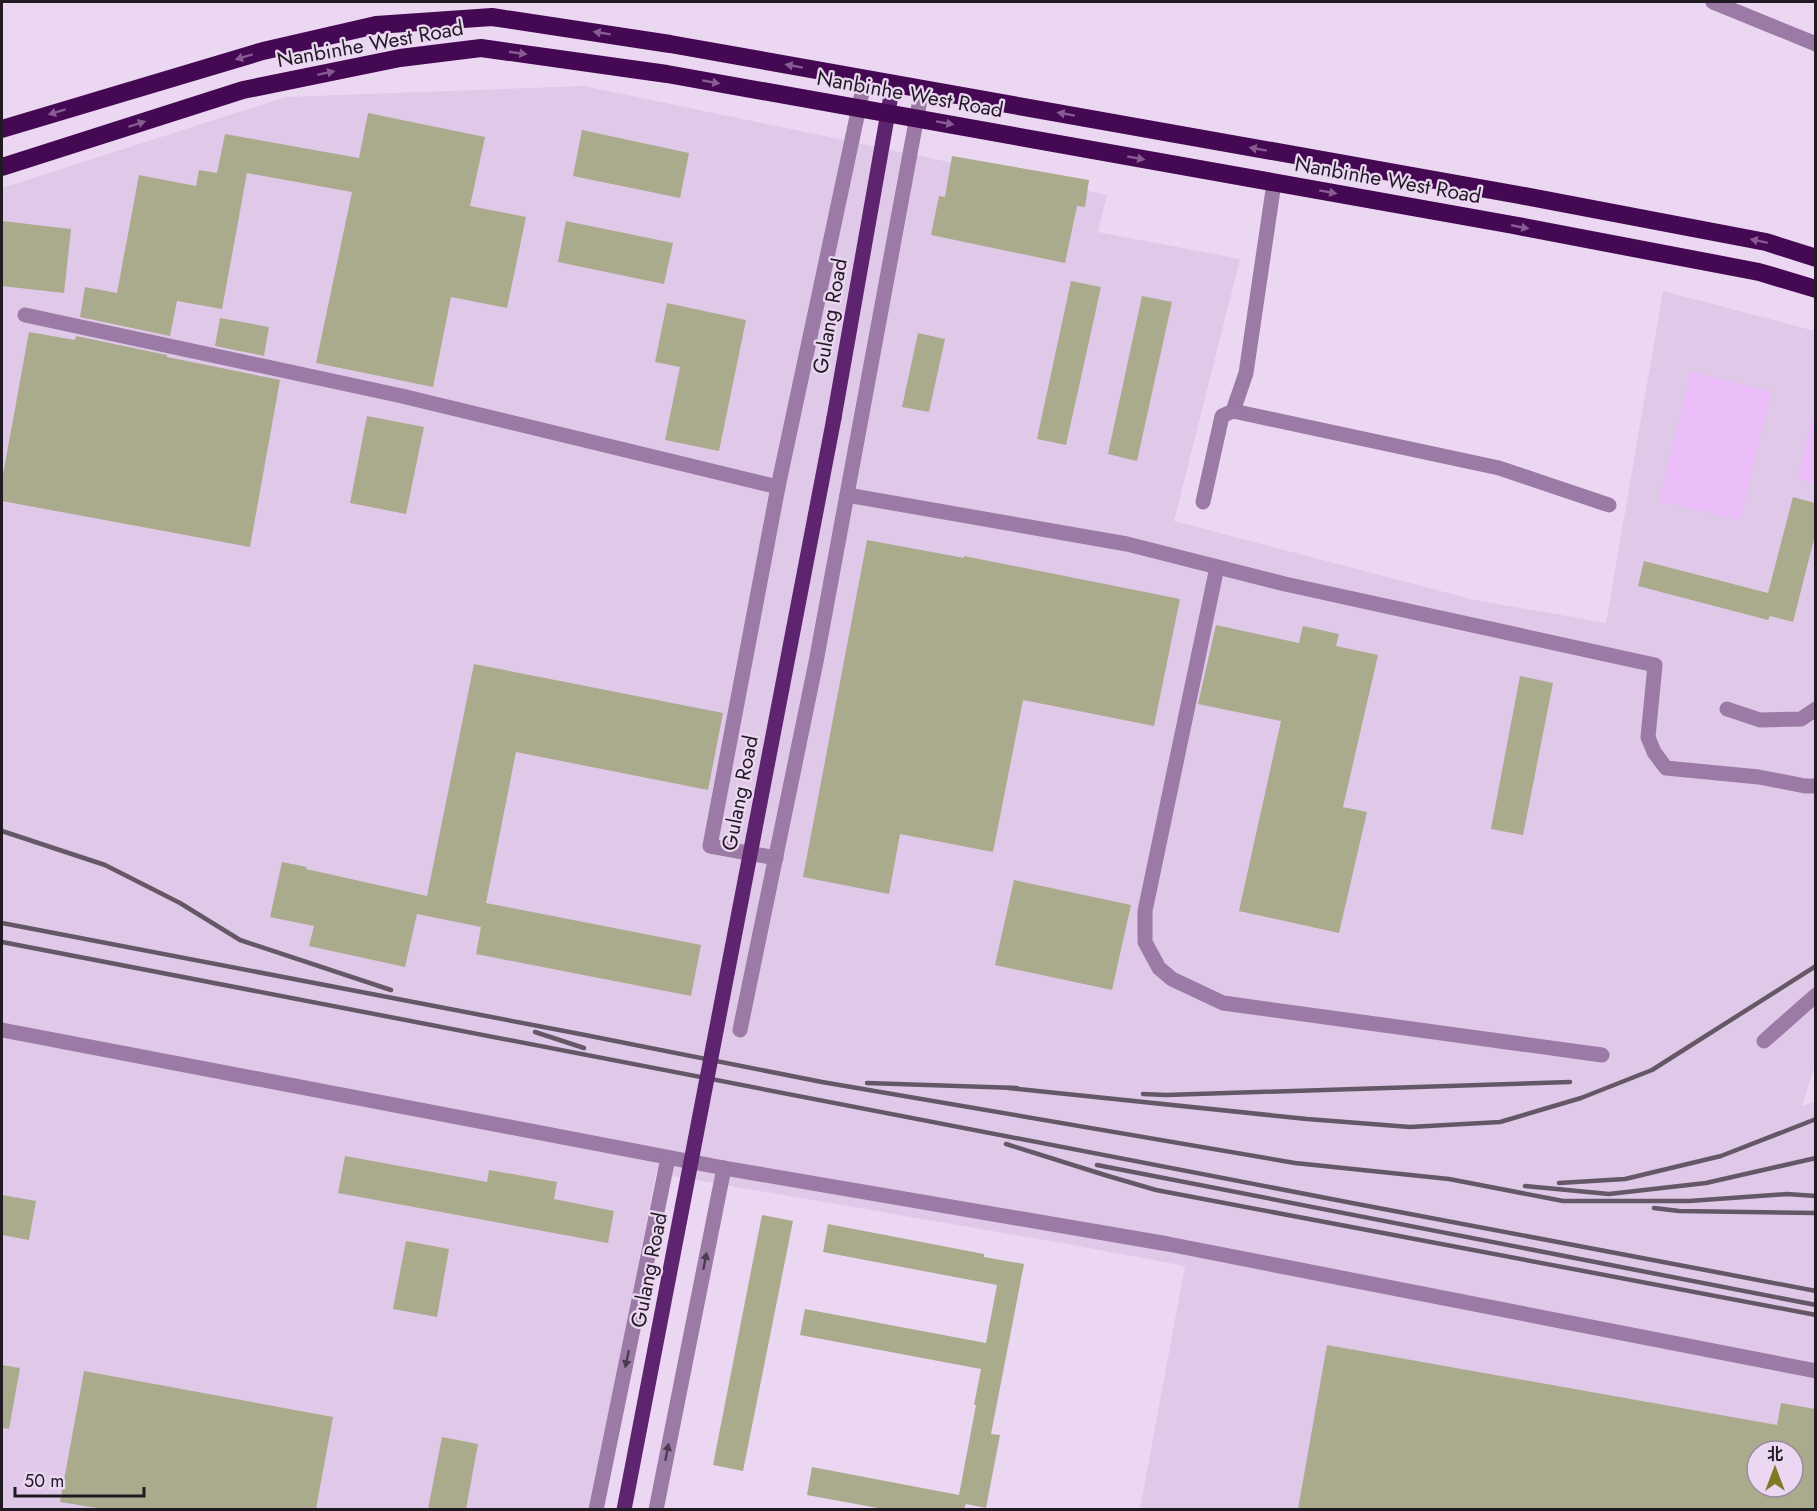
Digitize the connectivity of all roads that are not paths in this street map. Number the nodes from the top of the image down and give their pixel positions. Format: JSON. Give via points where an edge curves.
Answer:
{"nodes":[{"id":1,"x":1713,"y":2,"type":"edge"},
{"id":2,"x":1815,"y":44,"type":"edge"},
{"id":3,"x":865,"y":79,"type":"junction"},
{"id":4,"x":893,"y":84,"type":"junction"},
{"id":5,"x":922,"y":89,"type":"junction"},
{"id":6,"x":859,"y":108,"type":"junction"},
{"id":7,"x":887,"y":113,"type":"junction"},
{"id":8,"x":917,"y":118,"type":"junction"},
{"id":9,"x":2,"y":129,"type":"edge"},
{"id":10,"x":2,"y":166,"type":"edge"},
{"id":11,"x":1274,"y":183,"type":"junction"},
{"id":12,"x":1815,"y":258,"type":"edge"},
{"id":13,"x":1815,"y":289,"type":"edge"},
{"id":14,"x":25,"y":315,"type":"dead end"},
{"id":15,"x":1233,"y":411,"type":"junction"},
{"id":16,"x":778,"y":487,"type":"junction"},
{"id":17,"x":847,"y":495,"type":"junction"},
{"id":18,"x":1203,"y":502,"type":"dead end"},
{"id":19,"x":1609,"y":505,"type":"dead end"},
{"id":20,"x":1217,"y":567,"type":"junction"},
{"id":21,"x":1727,"y":709,"type":"dead end"},
{"id":22,"x":1815,"y":709,"type":"edge"},
{"id":23,"x":1815,"y":786,"type":"edge"},
{"id":24,"x":776,"y":858,"type":"junction"},
{"id":25,"x":1815,"y":994,"type":"edge"},
{"id":26,"x":2,"y":1030,"type":"edge"},
{"id":27,"x":740,"y":1030,"type":"dead end"},
{"id":28,"x":1764,"y":1041,"type":"dead end"},
{"id":29,"x":1602,"y":1056,"type":"dead end"},
{"id":30,"x":668,"y":1158,"type":"junction"},
{"id":31,"x":724,"y":1168,"type":"junction"},
{"id":32,"x":1815,"y":1371,"type":"edge"},
{"id":33,"x":596,"y":1509,"type":"edge"},
{"id":34,"x":624,"y":1509,"type":"edge"},
{"id":35,"x":656,"y":1509,"type":"edge"}],
"edges":[{"from":1,"to":2,"type":"street"},
{"from":3,"to":4,"type":"highway","name":"Nanbinhe West Road"},
{"from":3,"to":6,"type":"street"},
{"from":3,"to":9,"type":"highway","name":"Nanbinhe West Road","one_way":true,"via":[[492,17],[376,25],[263,51]]},
{"from":4,"to":5,"type":"highway","name":"Nanbinhe West Road"},
{"from":4,"to":7,"type":"main road","name":"Gulang Road"},
{"from":5,"to":8,"type":"street"},
{"from":12,"to":5,"type":"highway","name":"Nanbinhe West Road","one_way":true,"via":[[1766,242]]},
{"from":6,"to":7,"type":"highway","name":"Nanbinhe West Road"},
{"from":10,"to":6,"type":"highway","name":"Nanbinhe West Road","one_way":true,"via":[[243,90],[400,58],[481,48],[667,74]]},
{"from":6,"to":16,"type":"street"},
{"from":7,"to":8,"type":"highway","name":"Nanbinhe West Road"},
{"from":7,"to":34,"type":"main road","name":"Gulang Road","bridge":true,"via":[[834,418]]},
{"from":8,"to":11,"type":"highway","name":"Nanbinhe West Road","one_way":true},
{"from":8,"to":17,"type":"street"},
{"from":11,"to":13,"type":"highway","name":"Nanbinhe West Road","one_way":true,"via":[[1759,272]]},
{"from":11,"to":15,"type":"street","via":[[1246,373]]},
{"from":14,"to":16,"type":"street","via":[[402,396]]},
{"from":15,"to":18,"type":"street","via":[[1222,416]]},
{"from":15,"to":19,"type":"street","via":[[1499,468]]},
{"from":16,"to":24,"type":"street","via":[[710,846]]},
{"from":17,"to":20,"type":"street","via":[[1127,544]]},
{"from":17,"to":24,"type":"street"},
{"from":20,"to":23,"type":"street","via":[[1655,665],[1648,737],[1666,768]]},
{"from":20,"to":29,"type":"street","via":[[1145,911],[1145,942],[1159,968],[1172,979],[1223,1003]]},
{"from":21,"to":22,"type":"street","via":[[1760,720],[1801,719]]},
{"from":24,"to":27,"type":"street"},
{"from":25,"to":28,"type":"street"},
{"from":26,"to":30,"type":"street"},
{"from":30,"to":31,"type":"street"},
{"from":30,"to":33,"type":"street","name":"Gulang Road","one_way":true},
{"from":31,"to":32,"type":"street","via":[[1168,1244]]},
{"from":35,"to":31,"type":"street","one_way":true}]}
